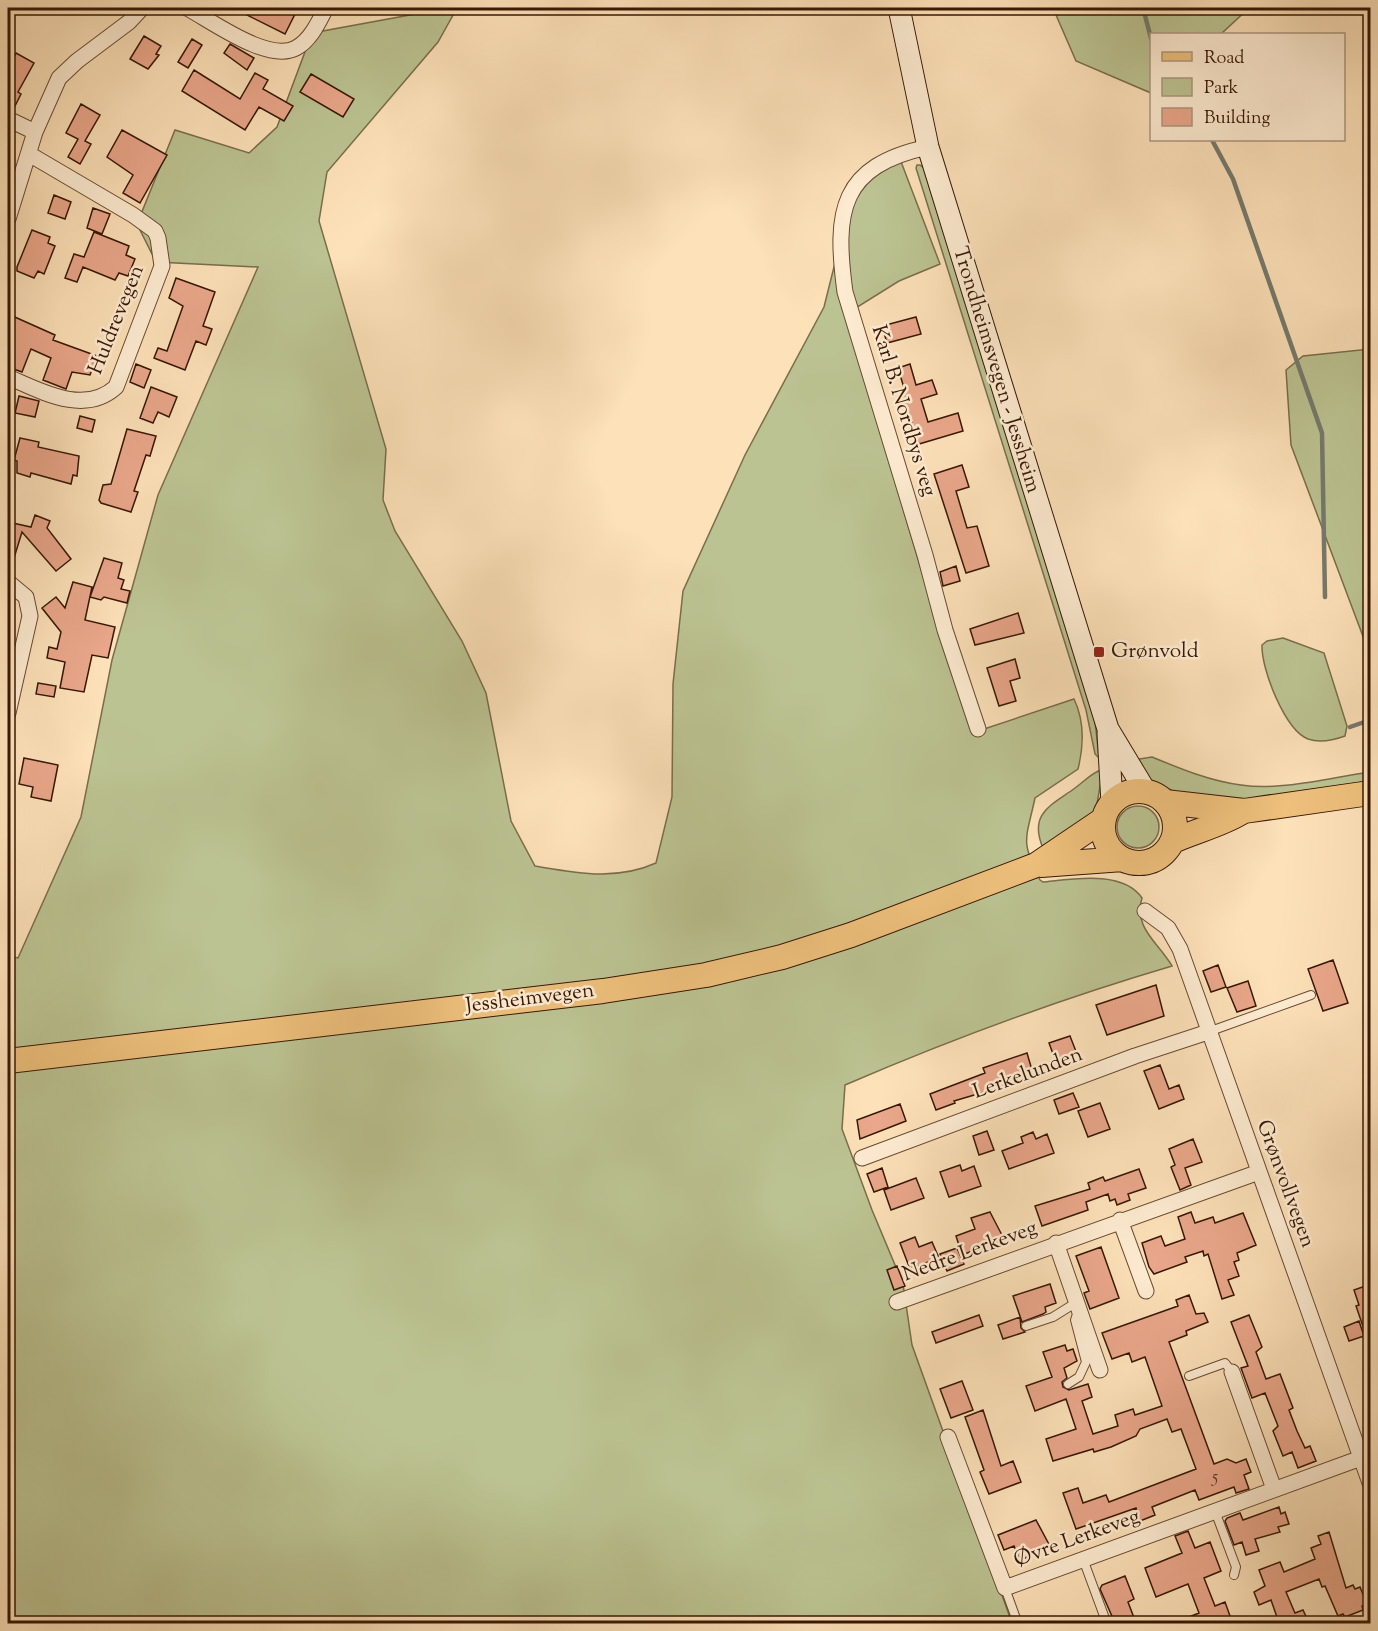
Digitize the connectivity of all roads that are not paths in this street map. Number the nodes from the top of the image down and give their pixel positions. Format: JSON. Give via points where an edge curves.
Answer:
{"nodes":[{"id":1,"x":142,"y":8,"type":"edge"},
{"id":2,"x":187,"y":8,"type":"edge"},
{"id":3,"x":326,"y":8,"type":"edge"},
{"id":4,"x":899,"y":8,"type":"edge"},
{"id":5,"x":8,"y":119,"type":"edge"},
{"id":6,"x":35,"y":132,"type":"junction"},
{"id":7,"x":928,"y":147,"type":"junction"},
{"id":8,"x":29,"y":154,"type":"junction"},
{"id":9,"x":8,"y":219,"type":"edge"},
{"id":10,"x":8,"y":377,"type":"edge"},
{"id":11,"x":8,"y":582,"type":"edge"},
{"id":12,"x":8,"y":713,"type":"edge"},
{"id":13,"x":978,"y":729,"type":"dead end"},
{"id":14,"x":1108,"y":729,"type":"junction"},
{"id":15,"x":1371,"y":793,"type":"edge"},
{"id":16,"x":1156,"y":797,"type":"junction"},
{"id":17,"x":1108,"y":811,"type":"junction"},
{"id":18,"x":1244,"y":811,"type":"junction"},
{"id":19,"x":1173,"y":841,"type":"junction"},
{"id":20,"x":1123,"y":859,"type":"junction"},
{"id":21,"x":1036,"y":865,"type":"junction"},
{"id":22,"x":1144,"y":911,"type":"dead end"},
{"id":23,"x":1311,"y":995,"type":"dead end"},
{"id":24,"x":1209,"y":1032,"type":"junction"},
{"id":25,"x":8,"y":1060,"type":"edge"},
{"id":26,"x":862,"y":1158,"type":"dead end"},
{"id":27,"x":1259,"y":1172,"type":"junction"},
{"id":28,"x":1120,"y":1220,"type":"junction"},
{"id":29,"x":1056,"y":1243,"type":"junction"},
{"id":30,"x":1146,"y":1290,"type":"dead end"},
{"id":31,"x":897,"y":1302,"type":"dead end"},
{"id":32,"x":1078,"y":1306,"type":"junction"},
{"id":33,"x":1026,"y":1326,"type":"dead end"},
{"id":34,"x":1100,"y":1370,"type":"dead end"},
{"id":35,"x":1232,"y":1372,"type":"joint"},
{"id":36,"x":1189,"y":1376,"type":"dead end"},
{"id":37,"x":1068,"y":1384,"type":"dead end"},
{"id":38,"x":948,"y":1437,"type":"dead end"},
{"id":39,"x":1361,"y":1458,"type":"junction"},
{"id":40,"x":1371,"y":1483,"type":"edge"},
{"id":41,"x":1274,"y":1489,"type":"junction"},
{"id":42,"x":1215,"y":1510,"type":"junction"},
{"id":43,"x":1083,"y":1559,"type":"junction"},
{"id":44,"x":1234,"y":1575,"type":"dead end"},
{"id":45,"x":1005,"y":1588,"type":"junction"},
{"id":46,"x":1018,"y":1623,"type":"edge"},
{"id":47,"x":1107,"y":1623,"type":"edge"}],
"edges":[{"from":1,"to":6,"type":"street","via":[[59,78]]},
{"from":2,"to":3,"type":"street","via":[[265,50],[274,51],[296,48],[305,41]]},
{"from":4,"to":7,"type":"main road","name":"Trondheimsvegen - Jessheim"},
{"from":5,"to":6,"type":"street"},
{"from":6,"to":8,"type":"street"},
{"from":7,"to":13,"type":"street","name":"Karl B. Nordbys veg","via":[[880,162],[858,180],[848,197],[842,224],[841,260],[845,292]]},
{"from":7,"to":14,"type":"main road","name":"Trondheimsvegen - Jessheim"},
{"from":8,"to":9,"type":"street"},
{"from":8,"to":10,"type":"street","name":"Huldrevegen","via":[[133,214],[155,231],[162,266],[116,387],[102,398],[87,402],[61,398]]},
{"from":11,"to":12,"type":"street","via":[[26,597],[30,616]]},
{"from":14,"to":16,"type":"main road","name":"Trondheimsvegen - Jessheim"},
{"from":14,"to":17,"type":"main road","name":"Trondheimsvegen - Jessheim"},
{"from":15,"to":18,"type":"main road"},
{"from":16,"to":17,"type":"main road","via":[[1128,793]]},
{"from":16,"to":18,"type":"main road"},
{"from":16,"to":19,"type":"main road","via":[[1175,820]]},
{"from":17,"to":20,"type":"main road","via":[[1107,842]]},
{"from":17,"to":21,"type":"main road","name":"Jessheimvegen"},
{"from":18,"to":19,"type":"main road"},
{"from":19,"to":20,"type":"main road","via":[[1152,861]]},
{"from":20,"to":21,"type":"main road","name":"Jessheimvegen"},
{"from":21,"to":25,"type":"main road","name":"Jessheimvegen","via":[[782,957],[706,975]]},
{"from":22,"to":24,"type":"street","name":"Grønvollvegen","via":[[1162,922],[1173,935]]},
{"from":23,"to":24,"type":"lane"},
{"from":24,"to":26,"type":"street","name":"Lerkelunden"},
{"from":24,"to":27,"type":"street","name":"Grønvollvegen"},
{"from":27,"to":28,"type":"street","name":"Nedre Lerkeveg"},
{"from":27,"to":39,"type":"street","name":"Grønvollvegen"},
{"from":28,"to":29,"type":"street","name":"Nedre Lerkeveg"},
{"from":28,"to":30,"type":"street"},
{"from":29,"to":31,"type":"street","name":"Nedre Lerkeveg"},
{"from":29,"to":32,"type":"street","name":"Nedre Lerkeveg"},
{"from":32,"to":33,"type":"lane"},
{"from":32,"to":34,"type":"street","name":"Nedre Lerkeveg"},
{"from":32,"to":37,"type":"lane","via":[[1075,1320],[1086,1362],[1078,1377]]},
{"from":35,"to":36,"type":"lane","via":[[1225,1364]]},
{"from":35,"to":41,"type":"street"},
{"from":38,"to":45,"type":"street","name":"Øvre Lerkeveg"},
{"from":39,"to":40,"type":"street","name":"Grønvollvegen"},
{"from":39,"to":41,"type":"street","name":"Øvre Lerkeveg"},
{"from":41,"to":42,"type":"street","name":"Øvre Lerkeveg"},
{"from":42,"to":43,"type":"street","name":"Øvre Lerkeveg"},
{"from":42,"to":44,"type":"lane","via":[[1236,1568]]},
{"from":43,"to":45,"type":"street","name":"Øvre Lerkeveg"},
{"from":43,"to":47,"type":"lane"},
{"from":45,"to":46,"type":"lane"}]}
